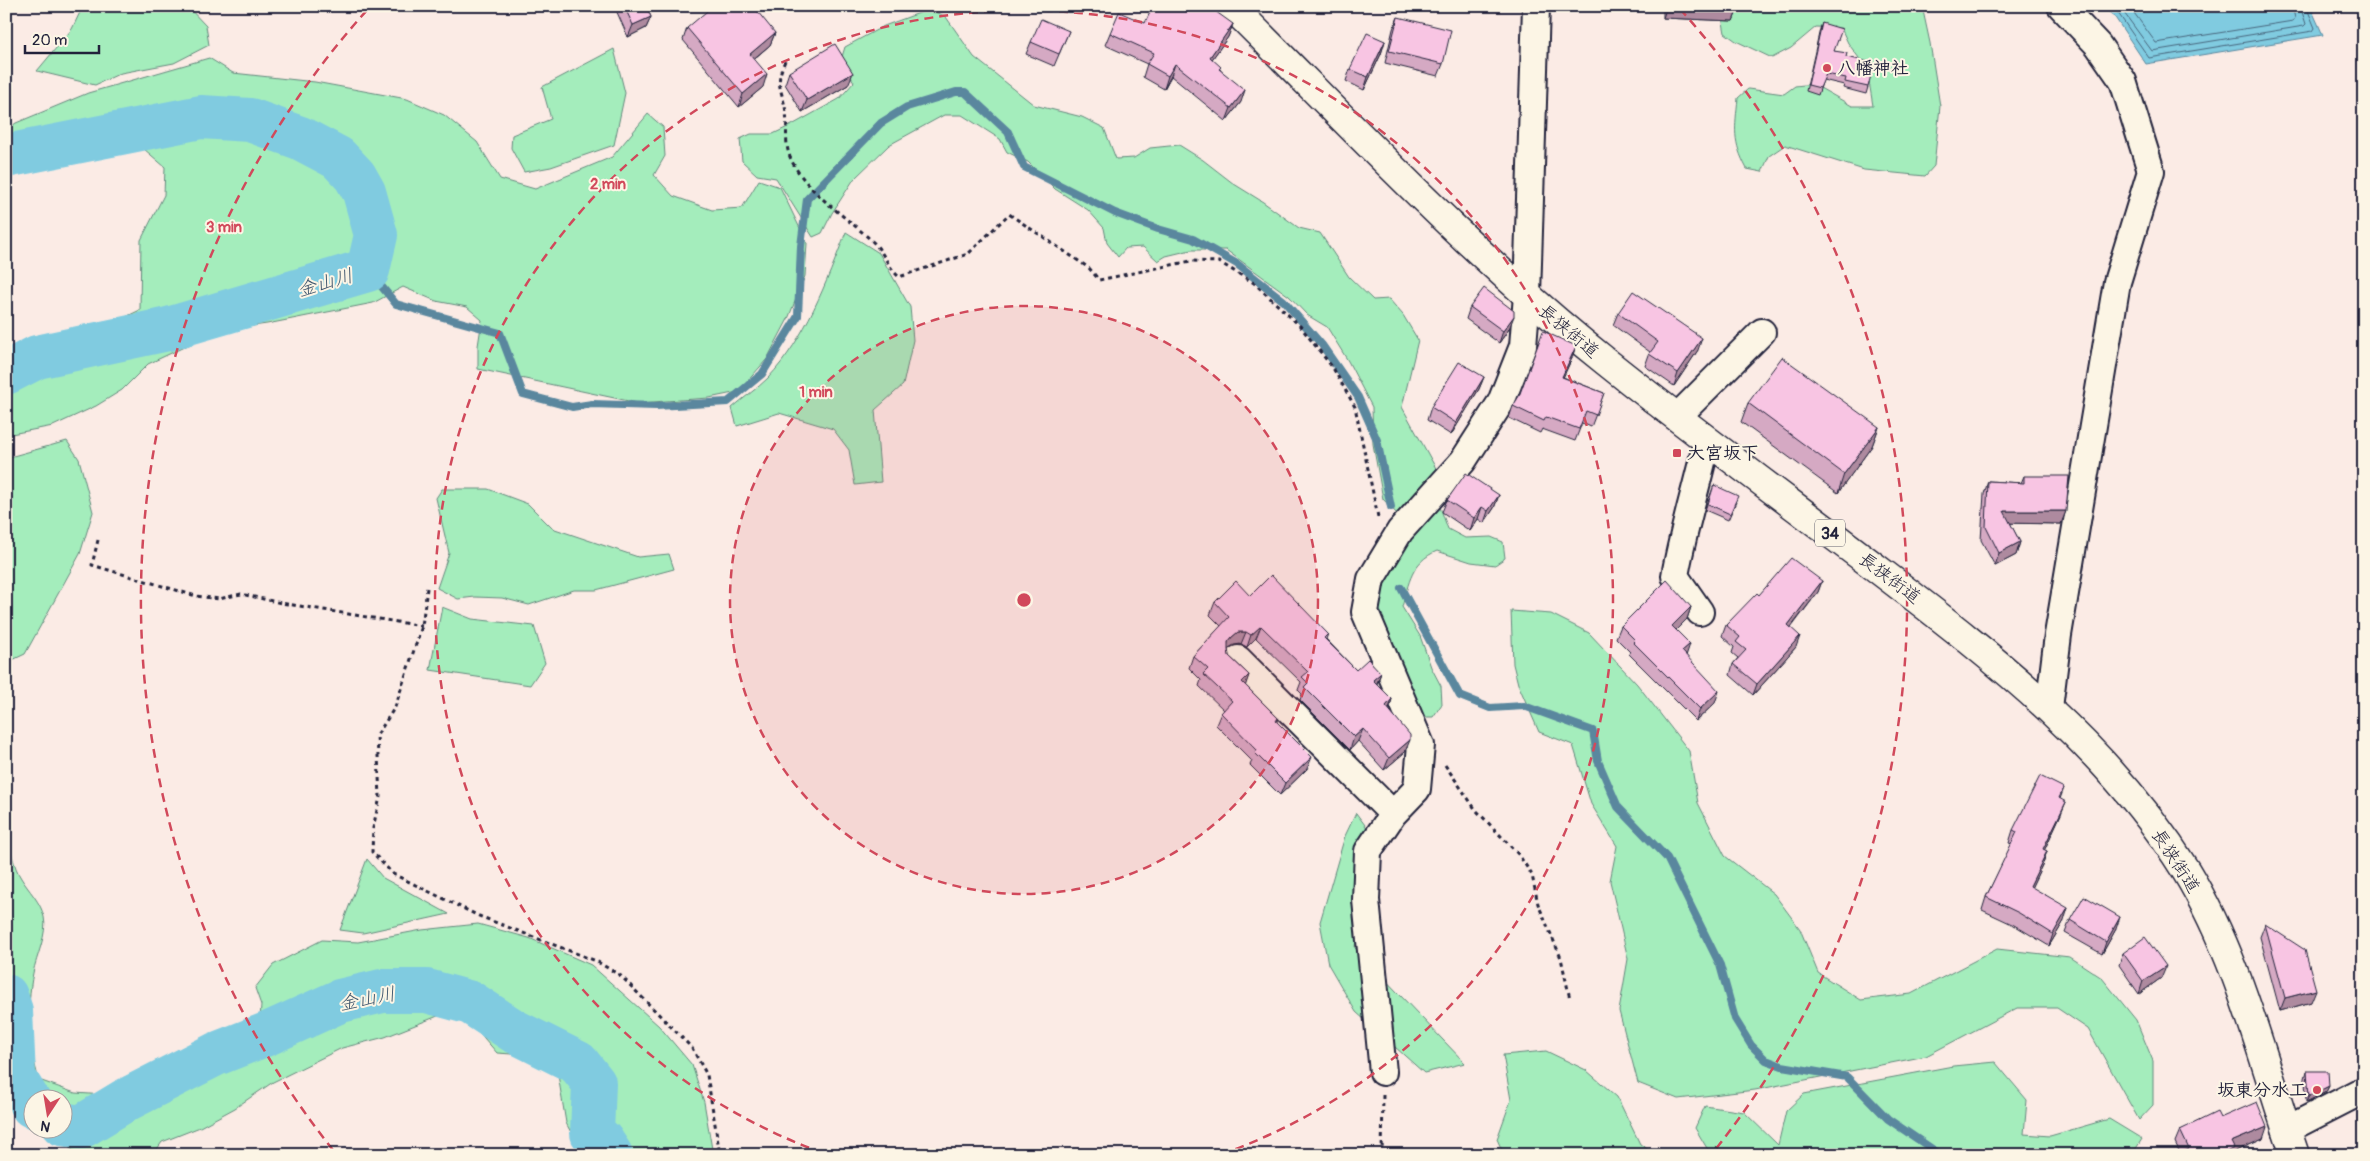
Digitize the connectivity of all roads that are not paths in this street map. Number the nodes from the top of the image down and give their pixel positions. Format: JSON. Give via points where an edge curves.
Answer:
{"nodes":[{"id":1,"x":1231,"y":6,"type":"edge"},
{"id":2,"x":1536,"y":6,"type":"edge"},
{"id":3,"x":2061,"y":6,"type":"edge"},
{"id":4,"x":1527,"y":295,"type":"junction"},
{"id":5,"x":1762,"y":332,"type":"dead end"},
{"id":6,"x":1677,"y":417,"type":"junction"},
{"id":7,"x":1707,"y":441,"type":"junction"},
{"id":8,"x":1700,"y":612,"type":"dead end"},
{"id":9,"x":1238,"y":659,"type":"dead end"},
{"id":10,"x":2048,"y":708,"type":"junction"},
{"id":11,"x":1393,"y":814,"type":"junction"},
{"id":12,"x":1383,"y":1072,"type":"road end"},
{"id":13,"x":2364,"y":1090,"type":"edge"},
{"id":14,"x":2290,"y":1142,"type":"edge"}],
"edges":[{"from":1,"to":4,"type":"main road","name":"長狭街道","number":"34"},
{"from":2,"to":4,"type":"street"},
{"from":3,"to":10,"type":"street","via":[[2098,45],[2123,81],[2151,171],[2117,282]]},
{"from":4,"to":6,"type":"main road","name":"長狭街道","number":"34"},
{"from":4,"to":11,"type":"street","via":[[1523,346],[1501,402],[1463,461],[1400,531],[1371,579],[1365,612],[1421,748],[1417,789]]},
{"from":5,"to":6,"type":"street"},
{"from":6,"to":7,"type":"main road","name":"長狭街道","number":"34"},
{"from":7,"to":8,"type":"street","via":[[1675,576]]},
{"from":7,"to":10,"type":"main road","name":"長狭街道","number":"34","via":[[2009,671]]},
{"from":9,"to":11,"type":"street"},
{"from":10,"to":14,"type":"main road","name":"長狭街道","number":"34","via":[[2117,779],[2185,870],[2208,911],[2227,952]]},
{"from":11,"to":12,"type":"street","via":[[1368,850],[1366,900]]},
{"from":13,"to":14,"type":"street"}]}
